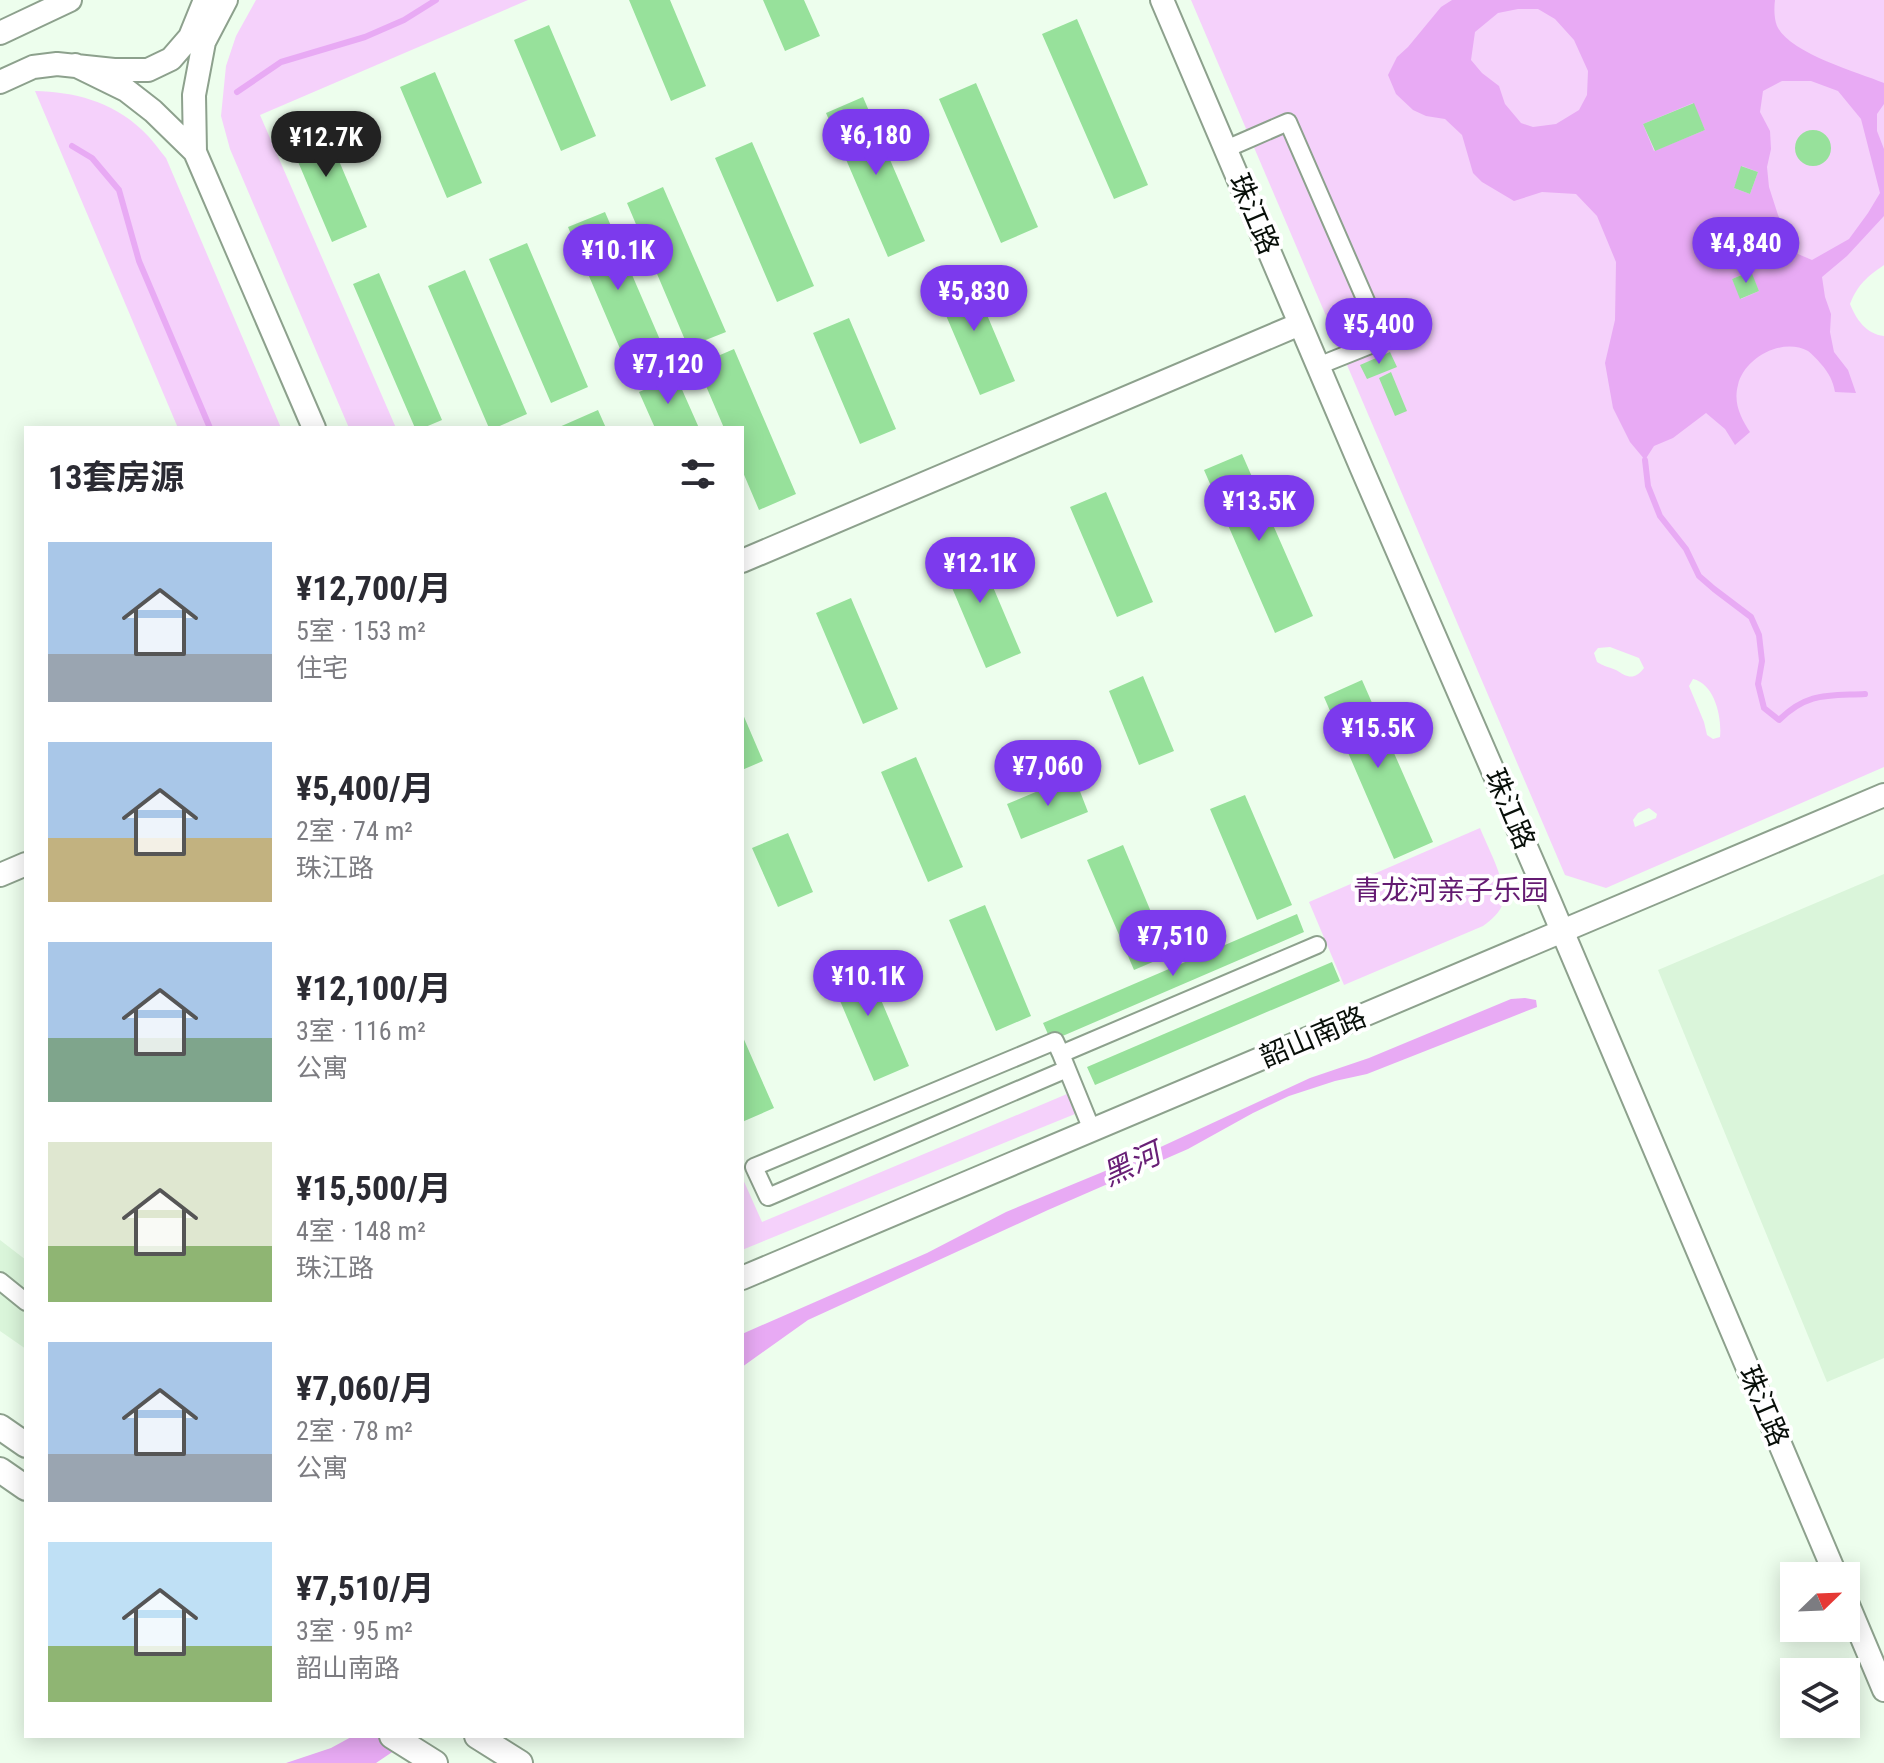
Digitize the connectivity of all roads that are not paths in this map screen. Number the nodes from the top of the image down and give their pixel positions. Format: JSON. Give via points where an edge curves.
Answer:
{"nodes":[{"id":1,"x":70,"y":0,"type":"edge"},
{"id":2,"x":205,"y":0,"type":"edge"},
{"id":3,"x":226,"y":0,"type":"edge"},
{"id":4,"x":1162,"y":0,"type":"edge"},
{"id":5,"x":0,"y":33,"type":"edge"},
{"id":6,"x":75,"y":65,"type":"junction"},
{"id":7,"x":0,"y":82,"type":"edge"},
{"id":8,"x":1226,"y":149,"type":"junction"},
{"id":9,"x":195,"y":152,"type":"junction"},
{"id":10,"x":1300,"y":324,"type":"junction"},
{"id":11,"x":1318,"y":366,"type":"junction"},
{"id":12,"x":313,"y":426,"type":"edge"},
{"id":13,"x":744,"y":560,"type":"edge"},
{"id":14,"x":1884,"y":795,"type":"edge"},
{"id":15,"x":24,"y":865,"type":"edge"},
{"id":16,"x":0,"y":875,"type":"edge"},
{"id":17,"x":1562,"y":932,"type":"junction"},
{"id":18,"x":1317,"y":945,"type":"dead end"},
{"id":19,"x":1064,"y":1061,"type":"junction"},
{"id":20,"x":1092,"y":1130,"type":"junction"},
{"id":21,"x":744,"y":1277,"type":"edge"},
{"id":22,"x":0,"y":1281,"type":"edge"},
{"id":23,"x":24,"y":1300,"type":"edge"},
{"id":24,"x":0,"y":1427,"type":"edge"},
{"id":25,"x":24,"y":1444,"type":"edge"},
{"id":26,"x":0,"y":1470,"type":"edge"},
{"id":27,"x":24,"y":1487,"type":"edge"},
{"id":28,"x":1830,"y":1562,"type":"edge"},
{"id":29,"x":1860,"y":1633,"type":"edge"},
{"id":30,"x":1884,"y":1690,"type":"edge"},
{"id":31,"x":395,"y":1738,"type":"edge"},
{"id":32,"x":480,"y":1738,"type":"edge"},
{"id":33,"x":513,"y":1759,"type":"edge"},
{"id":34,"x":435,"y":1763,"type":"edge"}],
"edges":[{"from":1,"to":5,"type":"street"},
{"from":2,"to":6,"type":"street","via":[[190,37],[171,59],[148,70]]},
{"from":3,"to":9,"type":"street","via":[[204,42],[194,95]]},
{"from":4,"to":8,"type":"street","name":"珠江路"},
{"from":6,"to":7,"type":"street","via":[[33,67]]},
{"from":6,"to":9,"type":"street","via":[[126,90]]},
{"from":8,"to":10,"type":"street","name":"珠江路"},
{"from":8,"to":11,"type":"street","via":[[1288,122],[1383,340]]},
{"from":9,"to":12,"type":"street"},
{"from":10,"to":11,"type":"street","name":"珠江路"},
{"from":10,"to":13,"type":"street"},
{"from":11,"to":17,"type":"street","name":"珠江路"},
{"from":14,"to":17,"type":"street","name":"韶山南路"},
{"from":15,"to":16,"type":"street"},
{"from":17,"to":20,"type":"street","name":"韶山南路"},
{"from":17,"to":28,"type":"street","name":"珠江路"},
{"from":18,"to":19,"type":"street"},
{"from":19,"to":19,"type":"street","via":[[768,1197],[754,1167],[1055,1041]]},
{"from":19,"to":20,"type":"street"},
{"from":20,"to":21,"type":"street","name":"韶山南路"},
{"from":22,"to":23,"type":"street"},
{"from":24,"to":25,"type":"main road"},
{"from":26,"to":27,"type":"main road"},
{"from":29,"to":30,"type":"street"},
{"from":31,"to":34,"type":"main road"},
{"from":32,"to":33,"type":"main road"}]}
